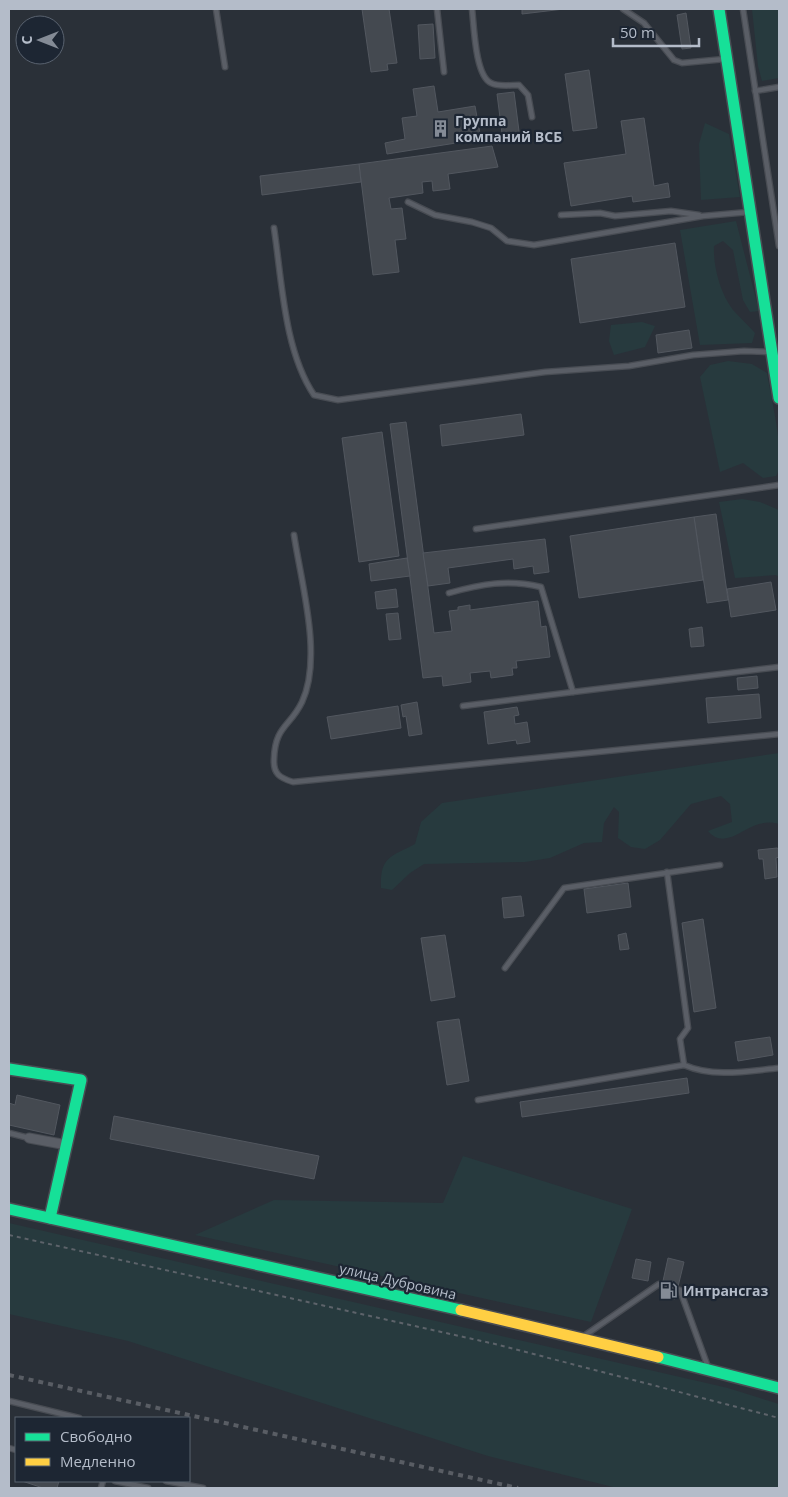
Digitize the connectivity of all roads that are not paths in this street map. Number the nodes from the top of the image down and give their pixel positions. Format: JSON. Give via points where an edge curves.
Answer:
{"nodes":[{"id":1,"x":216,"y":9,"type":"edge"},
{"id":2,"x":437,"y":9,"type":"edge"},
{"id":3,"x":472,"y":9,"type":"edge"},
{"id":4,"x":623,"y":9,"type":"edge"},
{"id":5,"x":719,"y":9,"type":"edge"},
{"id":6,"x":743,"y":9,"type":"edge"},
{"id":7,"x":726,"y":59,"type":"junction"},
{"id":8,"x":226,"y":67,"type":"dead end"},
{"id":9,"x":444,"y":72,"type":"dead end"},
{"id":10,"x":779,"y":87,"type":"edge"},
{"id":11,"x":755,"y":91,"type":"junction"},
{"id":12,"x":532,"y":118,"type":"dead end"},
{"id":13,"x":408,"y":202,"type":"dead end"},
{"id":14,"x":750,"y":212,"type":"junction"},
{"id":15,"x":561,"y":215,"type":"dead end"},
{"id":16,"x":703,"y":216,"type":"junction"},
{"id":17,"x":274,"y":228,"type":"dead end"},
{"id":18,"x":779,"y":246,"type":"edge"},
{"id":19,"x":773,"y":352,"type":"junction"},
{"id":20,"x":779,"y":398,"type":"edge"},
{"id":21,"x":779,"y":485,"type":"edge"},
{"id":22,"x":476,"y":529,"type":"dead end"},
{"id":23,"x":294,"y":535,"type":"dead end"},
{"id":24,"x":449,"y":593,"type":"dead end"},
{"id":25,"x":779,"y":667,"type":"edge"},
{"id":26,"x":573,"y":692,"type":"junction"},
{"id":27,"x":463,"y":706,"type":"dead end"},
{"id":28,"x":779,"y":734,"type":"edge"},
{"id":29,"x":720,"y":864,"type":"dead end"},
{"id":30,"x":667,"y":872,"type":"junction"},
{"id":31,"x":505,"y":968,"type":"dead end"},
{"id":32,"x":684,"y":1065,"type":"junction"},
{"id":33,"x":779,"y":1068,"type":"edge"},
{"id":34,"x":9,"y":1069,"type":"edge"},
{"id":35,"x":478,"y":1100,"type":"dead end"},
{"id":36,"x":9,"y":1134,"type":"edge"},
{"id":37,"x":29,"y":1138,"type":"joint"},
{"id":38,"x":67,"y":1145,"type":"junction"},
{"id":39,"x":9,"y":1209,"type":"edge"},
{"id":40,"x":50,"y":1218,"type":"junction"},
{"id":41,"x":582,"y":1337,"type":"junction"},
{"id":42,"x":709,"y":1369,"type":"junction"},
{"id":43,"x":779,"y":1388,"type":"edge"},
{"id":44,"x":9,"y":1401,"type":"edge"},
{"id":45,"x":75,"y":1417,"type":"edge"},
{"id":46,"x":120,"y":1482,"type":"edge"},
{"id":47,"x":178,"y":1486,"type":"edge"},
{"id":48,"x":148,"y":1488,"type":"edge"},
{"id":49,"x":203,"y":1488,"type":"edge"}],
"edges":[{"from":1,"to":8,"type":"lane"},
{"from":2,"to":9,"type":"lane"},
{"from":3,"to":12,"type":"lane","via":[[484,78],[492,84],[518,85],[528,95]]},
{"from":4,"to":7,"type":"lane","via":[[644,23],[674,60],[695,63]]},
{"from":5,"to":7,"type":"main road"},
{"from":6,"to":11,"type":"lane"},
{"from":7,"to":14,"type":"main road"},
{"from":10,"to":11,"type":"lane"},
{"from":11,"to":18,"type":"lane"},
{"from":13,"to":16,"type":"lane","via":[[435,215],[491,228],[507,241],[534,245]]},
{"from":14,"to":16,"type":"lane"},
{"from":14,"to":19,"type":"main road"},
{"from":15,"to":16,"type":"lane","via":[[600,213],[615,216],[671,211]]},
{"from":17,"to":19,"type":"lane","via":[[289,328],[302,377],[314,395],[338,400],[545,372],[629,366],[692,355]]},
{"from":19,"to":20,"type":"main road"},
{"from":21,"to":22,"type":"lane"},
{"from":23,"to":28,"type":"lane","via":[[310,635],[310,671],[302,702],[277,735],[275,773],[282,779],[294,782]]},
{"from":24,"to":26,"type":"lane","via":[[482,584],[520,582],[541,587]]},
{"from":25,"to":26,"type":"lane"},
{"from":26,"to":27,"type":"lane"},
{"from":29,"to":30,"type":"lane"},
{"from":30,"to":31,"type":"lane","via":[[564,888]]},
{"from":30,"to":32,"type":"lane","via":[[688,1028],[680,1039]]},
{"from":32,"to":33,"type":"lane","via":[[713,1073]]},
{"from":32,"to":35,"type":"lane"},
{"from":34,"to":38,"type":"main road","via":[[81,1080]]},
{"from":36,"to":37,"type":"lane"},
{"from":37,"to":38,"type":"street"},
{"from":38,"to":40,"type":"main road"},
{"from":39,"to":40,"type":"main road","name":"улица Дубровина"},
{"from":40,"to":41,"type":"main road","name":"улица Дубровина"},
{"from":41,"to":42,"type":"main road","name":"улица Дубровина"},
{"from":41,"to":42,"type":"lane","via":[[659,1284],[680,1290]]},
{"from":42,"to":43,"type":"main road","name":"улица Дубровина"},
{"from":44,"to":45,"type":"lane"},
{"from":46,"to":48,"type":"lane"},
{"from":47,"to":49,"type":"lane"}]}
